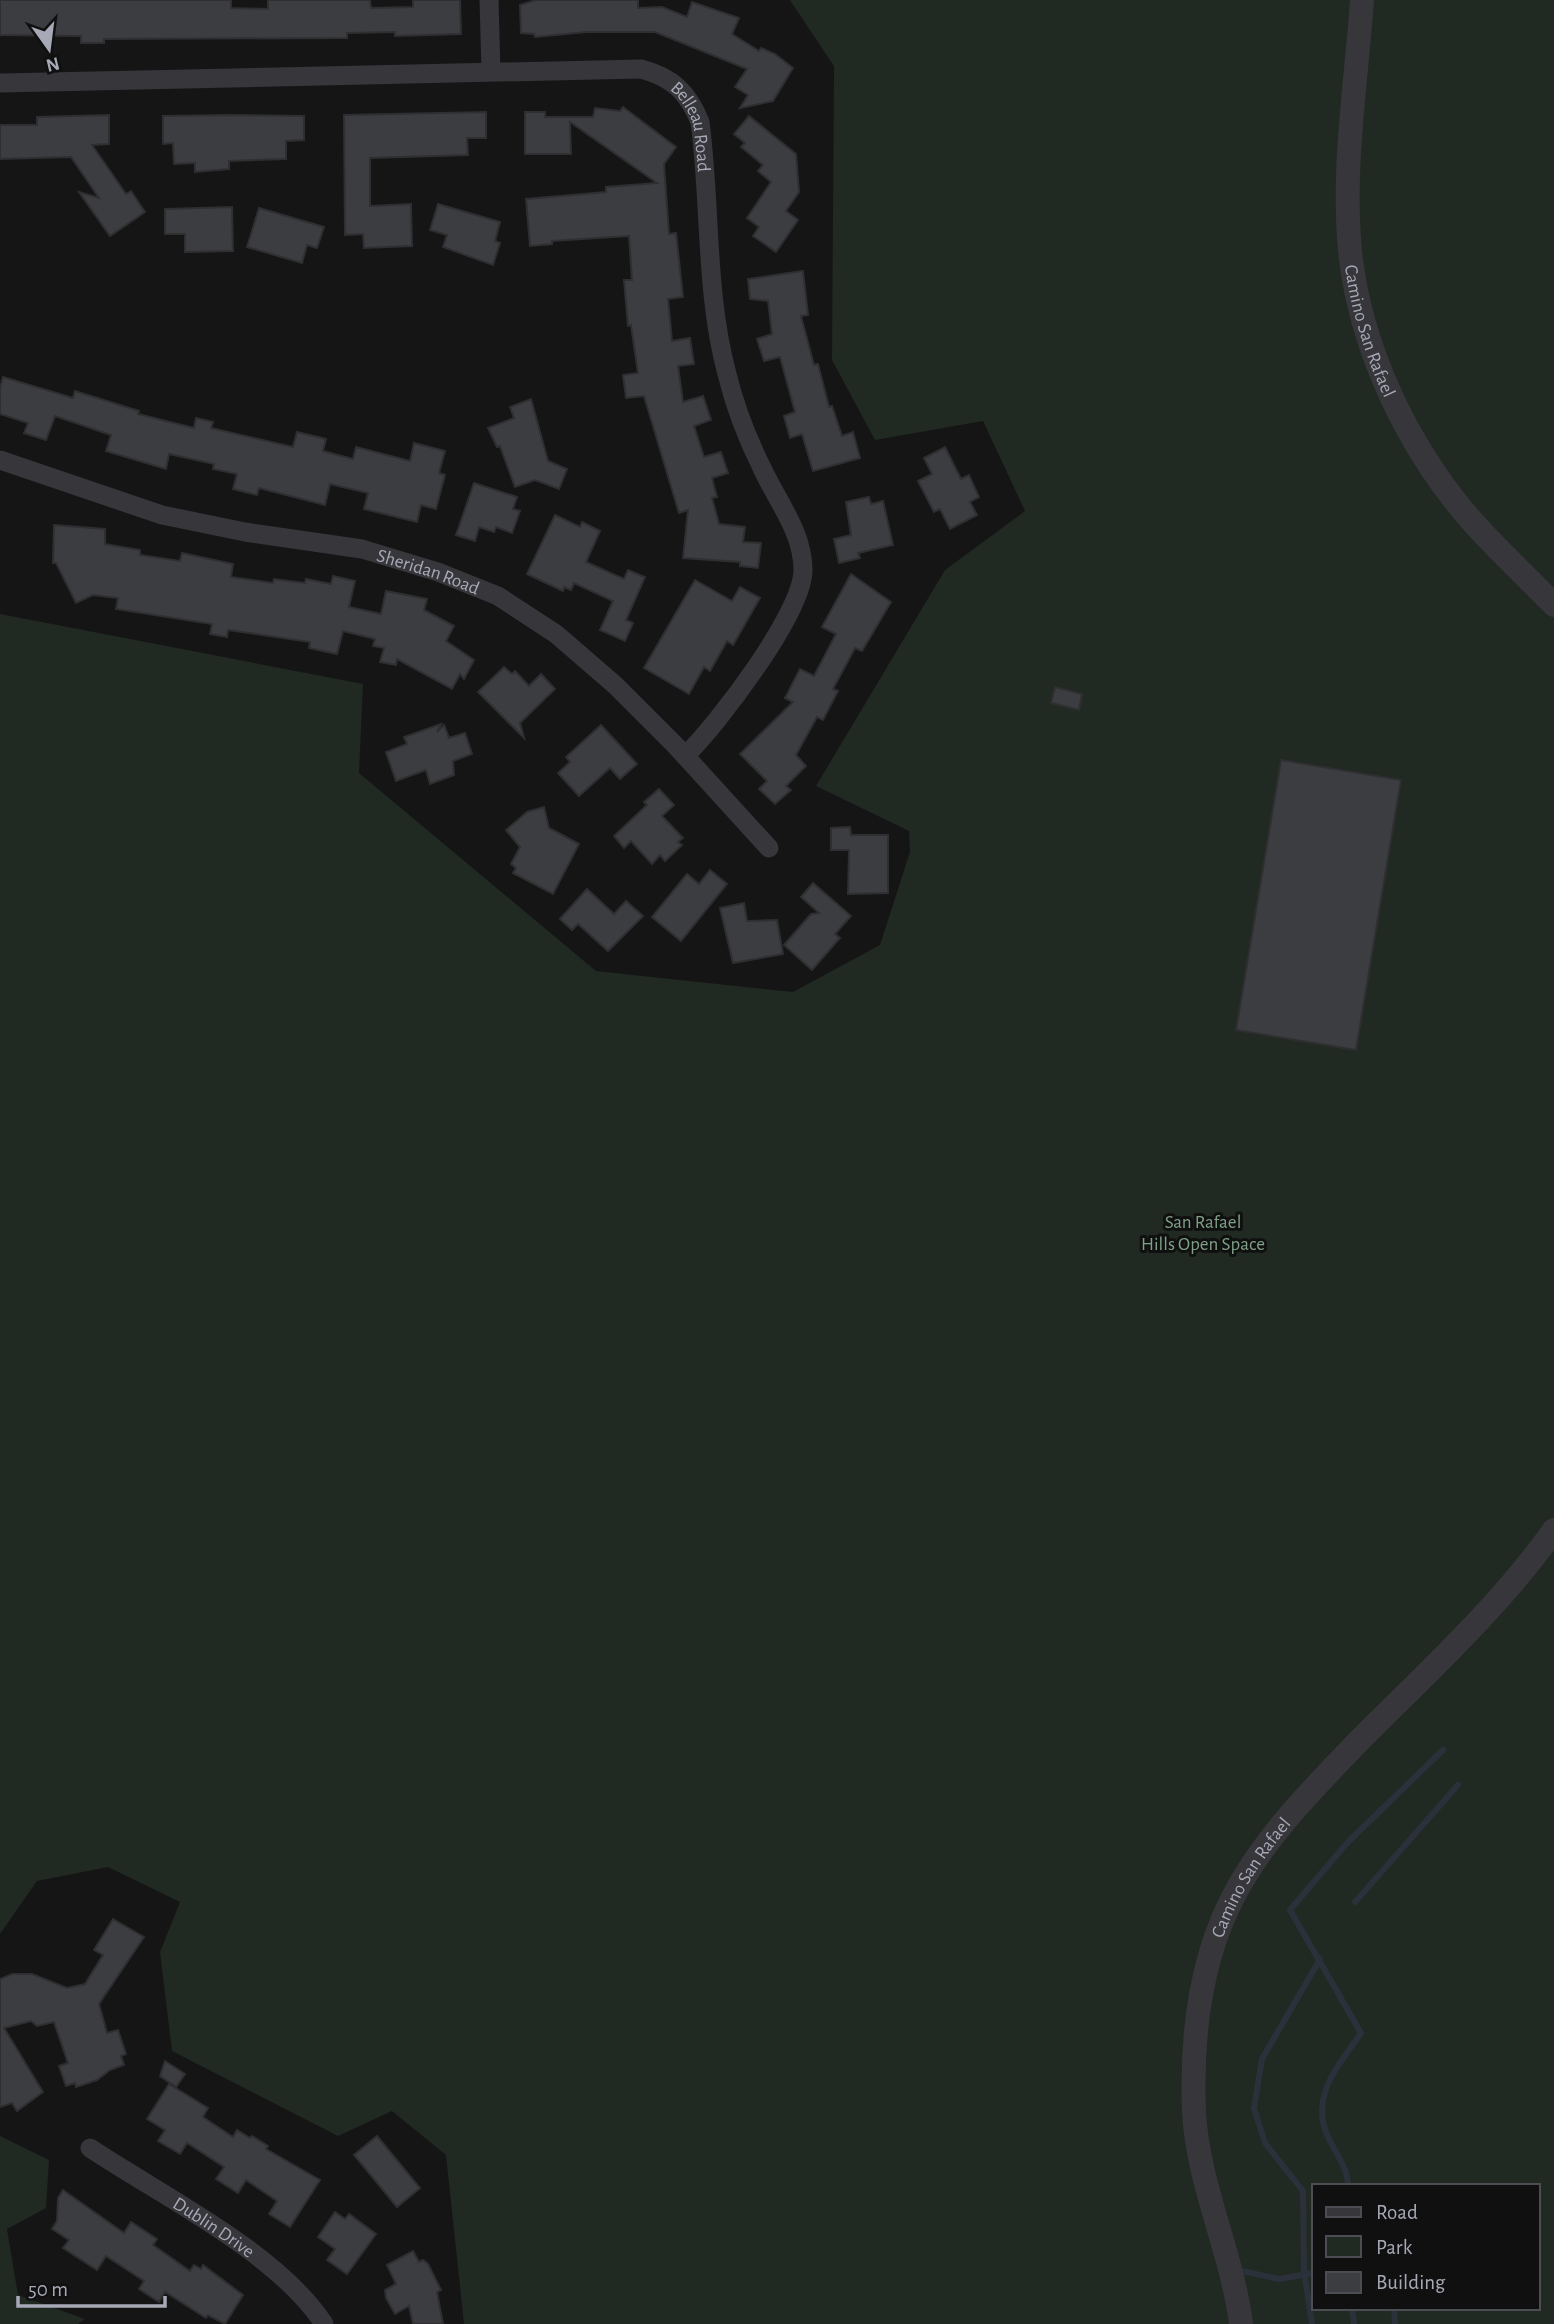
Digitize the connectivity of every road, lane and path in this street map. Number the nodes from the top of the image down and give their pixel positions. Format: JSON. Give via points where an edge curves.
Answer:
{"nodes":[{"id":1,"x":489,"y":0,"type":"edge"},
{"id":2,"x":1362,"y":0,"type":"edge"},
{"id":3,"x":491,"y":70,"type":"junction"},
{"id":4,"x":0,"y":83,"type":"edge"},
{"id":5,"x":0,"y":460,"type":"edge"},
{"id":6,"x":1554,"y":605,"type":"edge"},
{"id":7,"x":685,"y":756,"type":"junction"},
{"id":8,"x":769,"y":848,"type":"dead end"},
{"id":9,"x":1554,"y":1530,"type":"edge"},
{"id":10,"x":90,"y":2148,"type":"dead end"},
{"id":11,"x":324,"y":2324,"type":"edge"},
{"id":12,"x":1241,"y":2324,"type":"edge"}],
"edges":[{"from":1,"to":3,"type":"street"},
{"from":2,"to":6,"type":"street","name":"Camino San Rafael","via":[[1348,170],[1349,214],[1352,263],[1385,385],[1426,461],[1460,507]]},
{"from":3,"to":4,"type":"street","name":"Belleau Road"},
{"from":3,"to":7,"type":"street","name":"Belleau Road","via":[[641,69],[677,84],[700,122],[719,343],[739,417],[795,532],[803,572],[776,633],[734,703]]},
{"from":5,"to":7,"type":"street","name":"Sheridan Road","via":[[162,515],[362,549],[498,596],[556,634]]},
{"from":7,"to":8,"type":"street","name":"Sheridan Road"},
{"from":9,"to":12,"type":"street","name":"Camino San Rafael","via":[[1489,1608],[1294,1808],[1238,1887],[1220,1928],[1198,2010],[1193,2053],[1195,2115]]},
{"from":10,"to":11,"type":"street","name":"Dublin Drive","via":[[263,2259],[310,2302]]}]}
